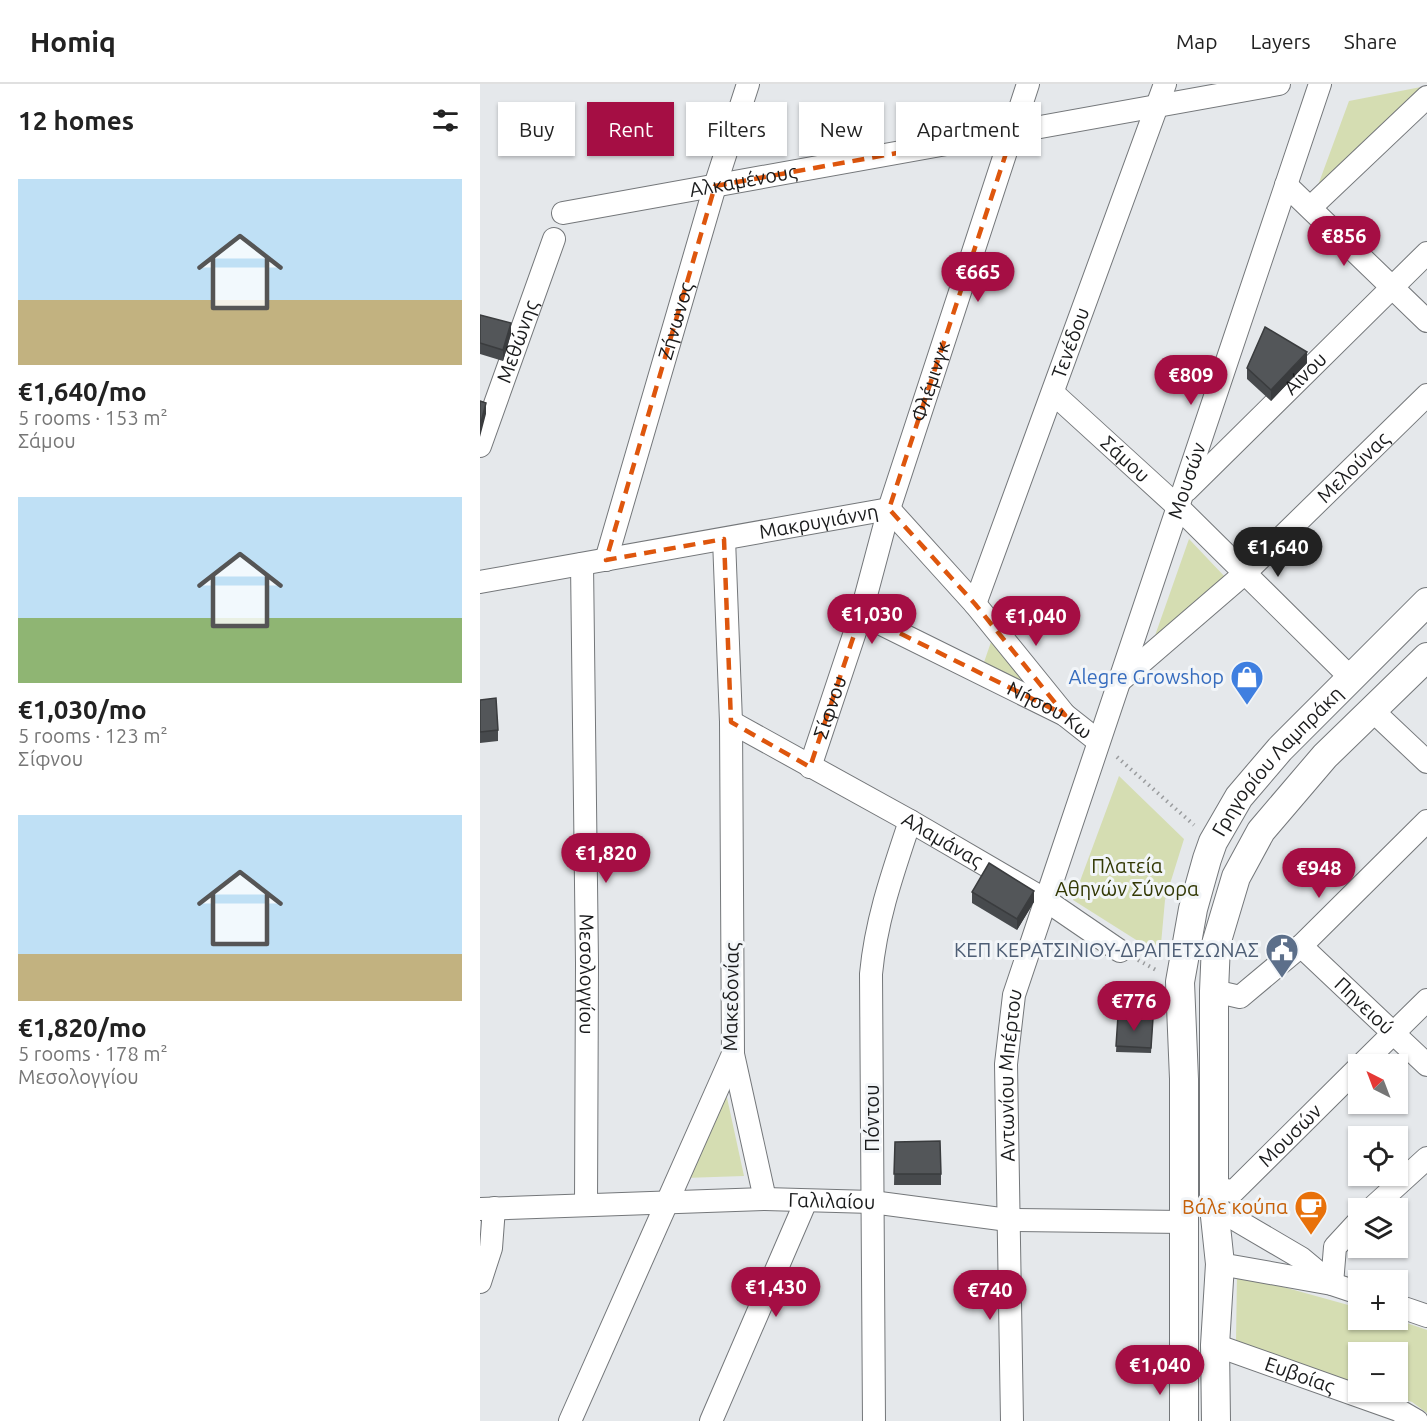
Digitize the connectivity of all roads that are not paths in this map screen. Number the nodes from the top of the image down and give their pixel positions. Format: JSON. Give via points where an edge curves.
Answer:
{"nodes":[{"id":1,"x":748,"y":84,"type":"edge"},
{"id":2,"x":1028,"y":84,"type":"edge"},
{"id":3,"x":1165,"y":84,"type":"edge"},
{"id":4,"x":1279,"y":84,"type":"edge"},
{"id":5,"x":1320,"y":84,"type":"edge"},
{"id":6,"x":1427,"y":97,"type":"edge"},
{"id":7,"x":1022,"y":102,"type":"edge"},
{"id":8,"x":1157,"y":106,"type":"junction"},
{"id":9,"x":1041,"y":127,"type":"edge"},
{"id":10,"x":896,"y":153,"type":"edge"},
{"id":11,"x":1005,"y":156,"type":"edge"},
{"id":12,"x":1286,"y":185,"type":"junction"},
{"id":13,"x":715,"y":186,"type":"junction"},
{"id":14,"x":1311,"y":207,"type":"junction"},
{"id":15,"x":563,"y":213,"type":"dead end"},
{"id":16,"x":555,"y":239,"type":"dead end"},
{"id":17,"x":1427,"y":253,"type":"edge"},
{"id":18,"x":1393,"y":287,"type":"junction"},
{"id":19,"x":1427,"y":321,"type":"edge"},
{"id":20,"x":1053,"y":393,"type":"junction"},
{"id":21,"x":1427,"y":395,"type":"edge"},
{"id":22,"x":480,"y":446,"type":"edge"},
{"id":23,"x":1180,"y":500,"type":"junction"},
{"id":24,"x":889,"y":509,"type":"junction"},
{"id":25,"x":724,"y":539,"type":"junction"},
{"id":26,"x":606,"y":560,"type":"junction"},
{"id":27,"x":582,"y":564,"type":"junction"},
{"id":28,"x":1244,"y":573,"type":"junction"},
{"id":29,"x":481,"y":583,"type":"edge"},
{"id":30,"x":1427,"y":602,"type":"edge"},
{"id":31,"x":975,"y":604,"type":"junction"},
{"id":32,"x":861,"y":614,"type":"junction"},
{"id":33,"x":1427,"y":657,"type":"edge"},
{"id":34,"x":1351,"y":678,"type":"junction"},
{"id":35,"x":1119,"y":682,"type":"junction"},
{"id":36,"x":1373,"y":711,"type":"junction"},
{"id":37,"x":1065,"y":715,"type":"junction"},
{"id":38,"x":731,"y":722,"type":"junction"},
{"id":39,"x":1098,"y":741,"type":"junction"},
{"id":40,"x":1427,"y":762,"type":"edge"},
{"id":41,"x":810,"y":767,"type":"junction"},
{"id":42,"x":910,"y":821,"type":"junction"},
{"id":43,"x":1427,"y":821,"type":"edge"},
{"id":44,"x":1044,"y":899,"type":"junction"},
{"id":45,"x":1301,"y":946,"type":"junction"},
{"id":46,"x":1120,"y":951,"type":"road end"},
{"id":47,"x":1214,"y":991,"type":"junction"},
{"id":48,"x":1427,"y":1000,"type":"edge"},
{"id":49,"x":1392,"y":1034,"type":"junction"},
{"id":50,"x":733,"y":1054,"type":"junction"},
{"id":51,"x":1372,"y":1054,"type":"edge"},
{"id":52,"x":1427,"y":1065,"type":"edge"},
{"id":53,"x":1348,"y":1078,"type":"edge"},
{"id":54,"x":1427,"y":1158,"type":"edge"},
{"id":55,"x":1214,"y":1198,"type":"junction"},
{"id":56,"x":1383,"y":1198,"type":"edge"},
{"id":57,"x":765,"y":1199,"type":"junction"},
{"id":58,"x":806,"y":1201,"type":"junction"},
{"id":59,"x":666,"y":1202,"type":"junction"},
{"id":60,"x":872,"y":1202,"type":"junction"},
{"id":61,"x":586,"y":1204,"type":"junction"},
{"id":62,"x":487,"y":1209,"type":"edge"},
{"id":63,"x":1008,"y":1220,"type":"junction"},
{"id":64,"x":1184,"y":1222,"type":"junction"},
{"id":65,"x":1348,"y":1233,"type":"edge"},
{"id":66,"x":1220,"y":1264,"type":"junction"},
{"id":67,"x":480,"y":1282,"type":"edge"},
{"id":68,"x":1332,"y":1284,"type":"junction"},
{"id":69,"x":1348,"y":1289,"type":"edge"},
{"id":70,"x":1408,"y":1309,"type":"edge"},
{"id":71,"x":1427,"y":1316,"type":"edge"},
{"id":72,"x":1215,"y":1345,"type":"junction"},
{"id":73,"x":570,"y":1421,"type":"edge"},
{"id":74,"x":711,"y":1421,"type":"edge"},
{"id":75,"x":874,"y":1421,"type":"edge"},
{"id":76,"x":1012,"y":1421,"type":"edge"},
{"id":77,"x":1184,"y":1421,"type":"edge"},
{"id":78,"x":1216,"y":1421,"type":"edge"},
{"id":79,"x":1417,"y":1421,"type":"edge"}],
"edges":[{"from":1,"to":13,"type":"street","name":"Ζήνωνος"},
{"from":2,"to":7,"type":"street","name":"Φλέμινγκ"},
{"from":3,"to":8,"type":"street","name":"Τενέδου"},
{"from":4,"to":8,"type":"street","name":"Αλκαμένους"},
{"from":5,"to":12,"type":"street","name":"Μουσών"},
{"from":6,"to":14,"type":"street"},
{"from":8,"to":9,"type":"street","name":"Αλκαμένους"},
{"from":8,"to":20,"type":"street","name":"Τενέδου"},
{"from":10,"to":13,"type":"street","name":"Αλκαμένους"},
{"from":11,"to":24,"type":"street","name":"Φλέμινγκ"},
{"from":12,"to":14,"type":"street"},
{"from":12,"to":23,"type":"street","name":"Μουσών"},
{"from":13,"to":15,"type":"street","name":"Αλκαμένους"},
{"from":13,"to":26,"type":"street","name":"Ζήνωνος"},
{"from":14,"to":18,"type":"street"},
{"from":16,"to":22,"type":"street","name":"Μεθώνης"},
{"from":17,"to":18,"type":"street","name":"Αίνου"},
{"from":18,"to":19,"type":"street"},
{"from":18,"to":23,"type":"street","name":"Αίνου"},
{"from":20,"to":23,"type":"street","name":"Σάμου"},
{"from":20,"to":31,"type":"street","name":"Τενέδου"},
{"from":21,"to":28,"type":"street","name":"Μελούνας"},
{"from":23,"to":28,"type":"street","name":"Σάμου"},
{"from":23,"to":35,"type":"street","name":"Μουσών"},
{"from":24,"to":25,"type":"street","name":"Μακρυγιάννη"},
{"from":24,"to":31,"type":"street","name":"Μακρυγιάννη"},
{"from":24,"to":32,"type":"street","name":"Σίφνου"},
{"from":25,"to":26,"type":"street","name":"Μακρυγιάννη"},
{"from":25,"to":38,"type":"street","name":"Μακεδονίας"},
{"from":26,"to":27,"type":"street","name":"Μακρυγιάννη"},
{"from":27,"to":29,"type":"street","name":"Μακρυγιάννη"},
{"from":27,"to":61,"type":"street","name":"Μεσολογγίου"},
{"from":28,"to":34,"type":"street","name":"Σάμου"},
{"from":28,"to":35,"type":"street","name":"Μελούνας"},
{"from":30,"to":34,"type":"main road","name":"Γρηγορίου Λαμπράκη"},
{"from":31,"to":37,"type":"street","name":"Μακρυγιάννη"},
{"from":32,"to":37,"type":"street","name":"Νήσου Κω"},
{"from":32,"to":41,"type":"street","name":"Σίφνου"},
{"from":33,"to":36,"type":"main road","name":"Γρηγορίου Λαμπράκη"},
{"from":34,"to":64,"type":"main road","name":"Γρηγορίου Λαμπράκη","via":[[1280,748],[1239,796],[1213,842],[1193,909],[1180,982]]},
{"from":35,"to":39,"type":"street","name":"Μουσών"},
{"from":36,"to":40,"type":"street"},
{"from":36,"to":47,"type":"main road","name":"Γρηγορίου Λαμπράκη","via":[[1325,756],[1261,831],[1236,878],[1216,944]]},
{"from":37,"to":39,"type":"street","name":"Νήσου Κω"},
{"from":38,"to":41,"type":"street","name":"Αλαμάνας"},
{"from":38,"to":50,"type":"street","name":"Μακεδονίας"},
{"from":39,"to":44,"type":"street","name":"Αντωνίου Μπέρτου"},
{"from":41,"to":42,"type":"street","name":"Αλαμάνας"},
{"from":42,"to":44,"type":"street","name":"Αλαμάνας"},
{"from":42,"to":60,"type":"street","name":"Πόντου","via":[[874,935]]},
{"from":43,"to":45,"type":"street"},
{"from":44,"to":46,"type":"street","name":"Αλαμάνας"},
{"from":44,"to":63,"type":"street","name":"Αντωνίου Μπέρτου","via":[[1013,1006],[1006,1064]]},
{"from":45,"to":47,"type":"street","via":[[1240,997]]},
{"from":45,"to":49,"type":"street","name":"Πηνειού"},
{"from":47,"to":55,"type":"main road","name":"Γρηγορίου Λαμπράκη"},
{"from":48,"to":49,"type":"street","name":"Μουσών"},
{"from":49,"to":51,"type":"street","name":"Μουσών"},
{"from":49,"to":52,"type":"street","name":"Πηνειού"},
{"from":50,"to":57,"type":"street"},
{"from":50,"to":59,"type":"street","name":"Μακεδονίας"},
{"from":53,"to":55,"type":"street","name":"Μουσών","via":[[1234,1191]]},
{"from":54,"to":56,"type":"street"},
{"from":55,"to":66,"type":"main road","name":"Γρηγορίου Λαμπράκη"},
{"from":55,"to":68,"type":"street"},
{"from":57,"to":58,"type":"street","name":"Γαλιλαίου"},
{"from":57,"to":59,"type":"street","name":"Γαλιλαίου"},
{"from":58,"to":60,"type":"street","name":"Γαλιλαίου"},
{"from":58,"to":74,"type":"street"},
{"from":59,"to":61,"type":"street","name":"Γαλιλαίου"},
{"from":59,"to":73,"type":"street","name":"Μακεδονίας"},
{"from":60,"to":63,"type":"street","name":"Γαλιλαίου"},
{"from":60,"to":75,"type":"street","name":"Πόντου"},
{"from":61,"to":62,"type":"street","name":"Γαλιλαίου"},
{"from":62,"to":67,"type":"street","via":[[491,1248]]},
{"from":63,"to":64,"type":"street","name":"Γαλιλαίου"},
{"from":63,"to":76,"type":"street","name":"Αντωνίου Μπέρτου"},
{"from":64,"to":77,"type":"main road","name":"Γρηγορίου Λαμπράκη"},
{"from":65,"to":68,"type":"street","via":[[1335,1247]]},
{"from":66,"to":68,"type":"street"},
{"from":66,"to":72,"type":"main road","name":"Γρηγορίου Λαμπράκη"},
{"from":68,"to":69,"type":"street"},
{"from":70,"to":71,"type":"street"},
{"from":72,"to":78,"type":"main road","name":"Γρηγορίου Λαμπράκη"},
{"from":72,"to":79,"type":"street","name":"Ευβοίας","via":[[1398,1410]]}]}
